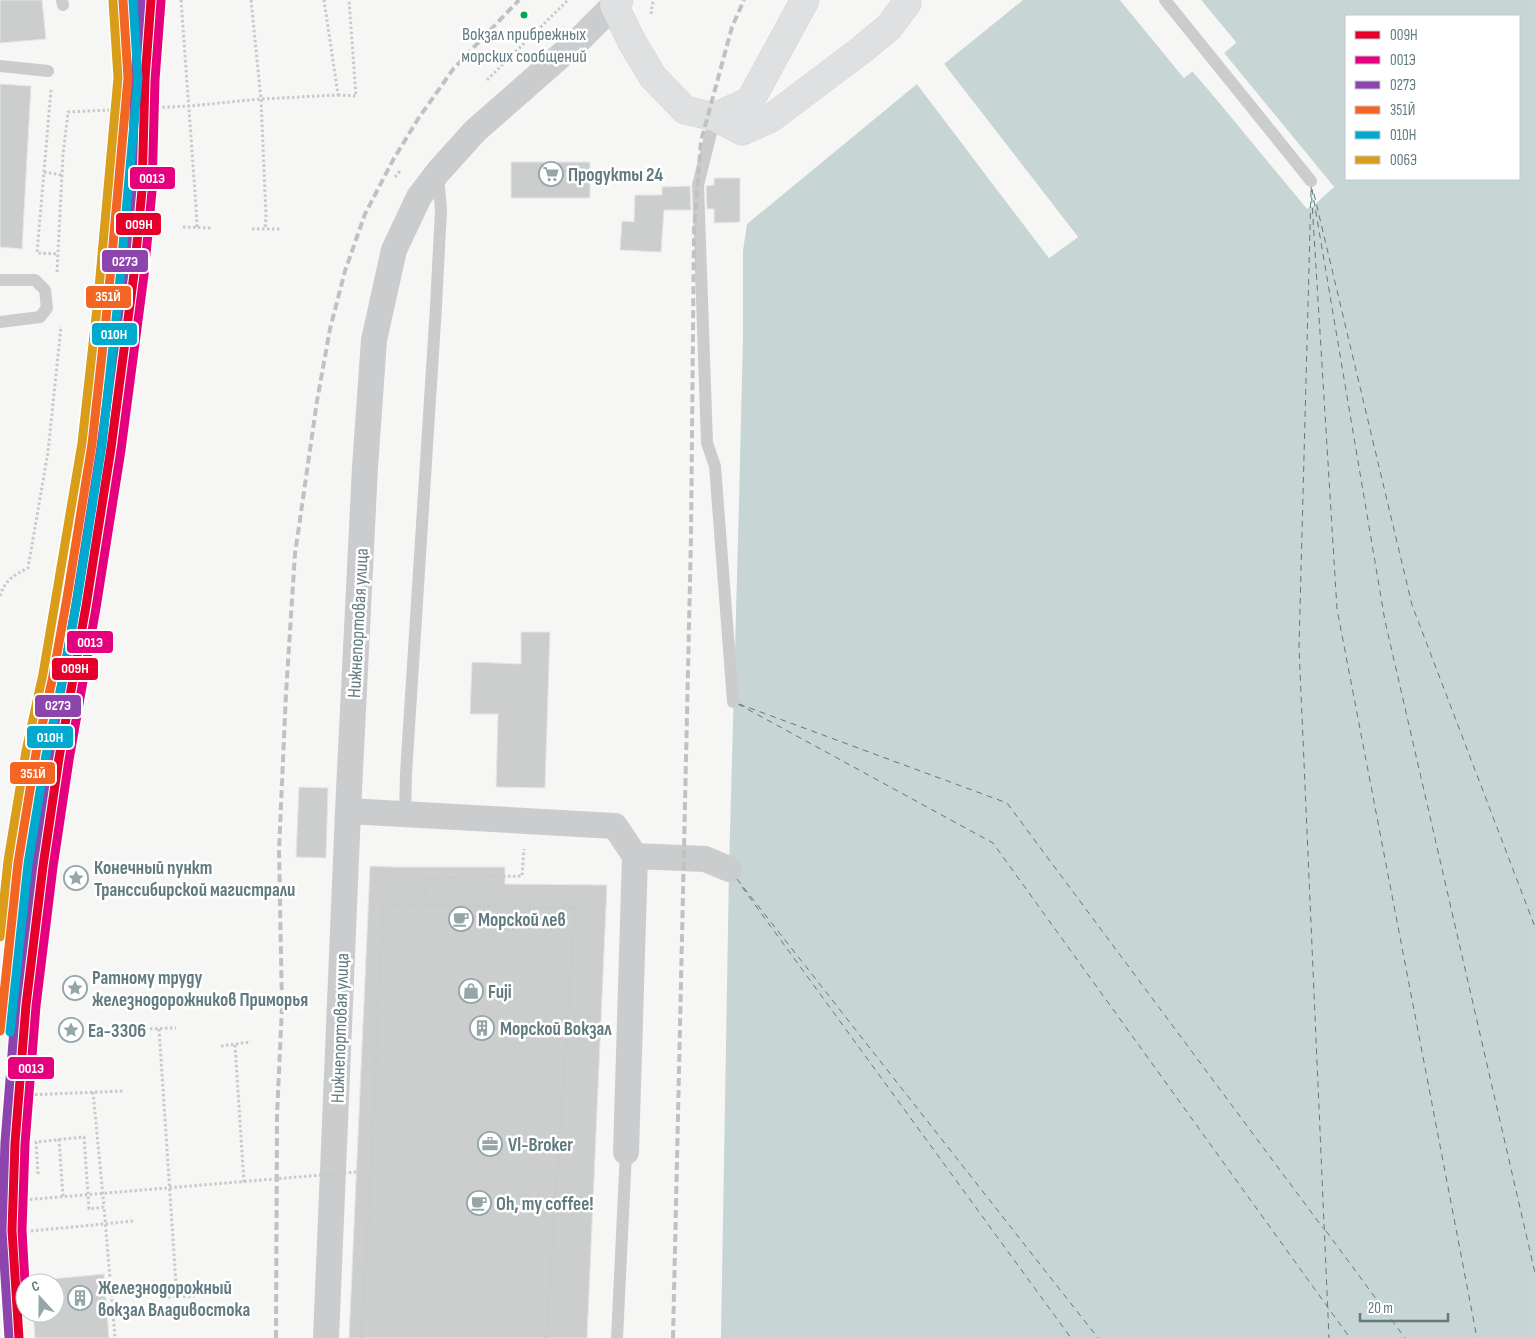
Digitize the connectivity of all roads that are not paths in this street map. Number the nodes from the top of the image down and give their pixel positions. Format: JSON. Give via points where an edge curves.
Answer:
{"nodes":[{"id":1,"x":805,"y":0,"type":"edge"},
{"id":2,"x":906,"y":0,"type":"edge"},
{"id":3,"x":1165,"y":0,"type":"edge"},
{"id":4,"x":616,"y":3,"type":"edge"},
{"id":5,"x":0,"y":66,"type":"edge"},
{"id":6,"x":48,"y":71,"type":"road end"},
{"id":7,"x":716,"y":117,"type":"junction"},
{"id":8,"x":438,"y":172,"type":"junction"},
{"id":9,"x":1311,"y":181,"type":"dead end"},
{"id":10,"x":0,"y":280,"type":"edge"},
{"id":11,"x":0,"y":322,"type":"edge"},
{"id":12,"x":733,"y":702,"type":"dead end"},
{"id":13,"x":348,"y":811,"type":"junction"},
{"id":14,"x":405,"y":815,"type":"junction"},
{"id":15,"x":635,"y":856,"type":"junction"},
{"id":16,"x":728,"y":868,"type":"dead end"},
{"id":17,"x":626,"y":1152,"type":"joint"},
{"id":18,"x":326,"y":1338,"type":"edge"},
{"id":19,"x":617,"y":1338,"type":"edge"}],
"edges":[{"from":1,"to":7,"type":"street","via":[[750,101]]},
{"from":2,"to":7,"type":"street","via":[[907,4],[889,27],[771,118],[742,131]]},
{"from":3,"to":9,"type":"lane"},
{"from":4,"to":7,"type":"street","via":[[632,42],[653,77],[684,110]]},
{"from":4,"to":8,"type":"street","name":"Нижнепортовая улица","via":[[475,131]]},
{"from":5,"to":6,"type":"lane"},
{"from":7,"to":12,"type":"lane","via":[[698,185],[707,443],[715,466]]},
{"from":8,"to":13,"type":"street","name":"Нижнепортовая улица","via":[[419,198],[394,250],[374,340]]},
{"from":8,"to":14,"type":"lane","via":[[441,210],[438,277]]},
{"from":10,"to":11,"type":"lane","via":[[35,280],[45,290],[47,308],[40,317]]},
{"from":13,"to":14,"type":"street"},
{"from":13,"to":18,"type":"street","name":"Нижнепортовая улица"},
{"from":14,"to":15,"type":"street","via":[[615,826]]},
{"from":15,"to":16,"type":"street","via":[[705,859]]},
{"from":15,"to":17,"type":"street"},
{"from":17,"to":19,"type":"lane"}]}
